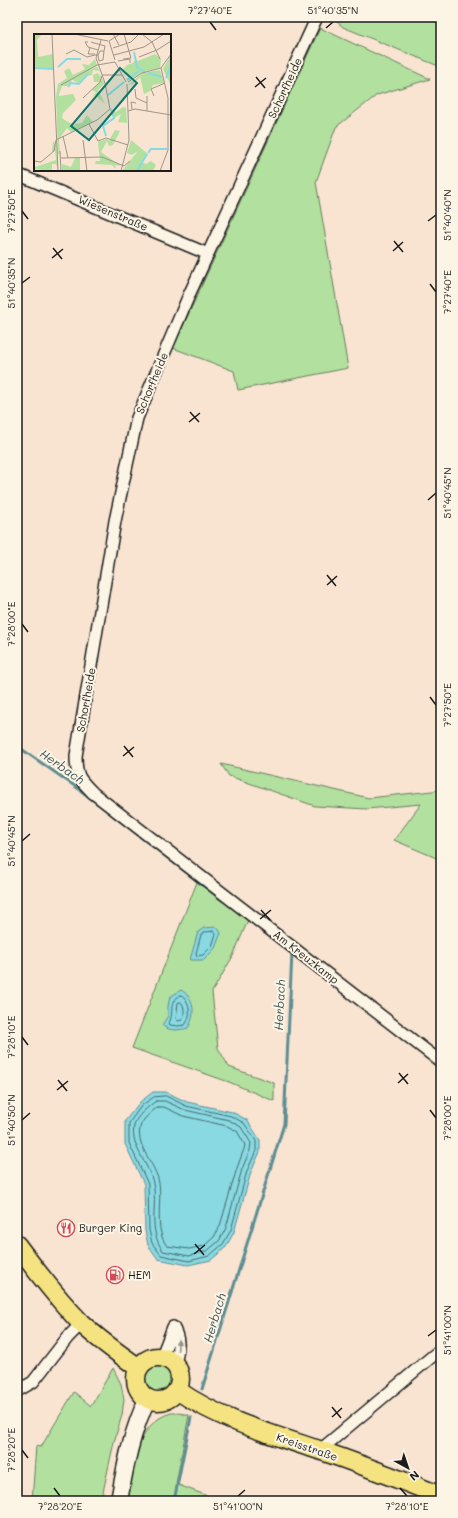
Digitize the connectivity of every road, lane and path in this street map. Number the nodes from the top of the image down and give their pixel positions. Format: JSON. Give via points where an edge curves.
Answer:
{"nodes":[{"id":1,"x":317,"y":17,"type":"edge"},
{"id":2,"x":17,"y":174,"type":"edge"},
{"id":3,"x":208,"y":254,"type":"junction"},
{"id":4,"x":78,"y":776,"type":"joint"},
{"id":5,"x":441,"y":1062,"type":"edge"},
{"id":6,"x":17,"y":1245,"type":"edge"},
{"id":7,"x":82,"y":1323,"type":"junction"},
{"id":8,"x":441,"y":1348,"type":"edge"},
{"id":9,"x":139,"y":1368,"type":"junction"},
{"id":10,"x":177,"y":1390,"type":"junction"},
{"id":11,"x":17,"y":1391,"type":"edge"},
{"id":12,"x":148,"y":1398,"type":"junction"},
{"id":13,"x":319,"y":1451,"type":"junction"},
{"id":14,"x":441,"y":1496,"type":"edge"},
{"id":15,"x":119,"y":1501,"type":"edge"}],
"edges":[{"from":1,"to":3,"type":"street","name":"Schorfheide"},
{"from":2,"to":3,"type":"street","name":"Wiesenstraße"},
{"from":3,"to":4,"type":"street","name":"Schorfheide","via":[[137,418],[115,521],[78,748]]},
{"from":4,"to":5,"type":"street","name":"Am Kreuzkamp","via":[[100,797]]},
{"from":6,"to":7,"type":"main road"},
{"from":7,"to":9,"type":"main road"},
{"from":7,"to":11,"type":"street","via":[[33,1382]]},
{"from":8,"to":13,"type":"street"},
{"from":9,"to":10,"type":"main road","via":[[152,1358],[168,1361],[181,1376]]},
{"from":9,"to":12,"type":"main road","via":[[137,1385],[141,1393]]},
{"from":10,"to":12,"type":"main road","via":[[164,1400]]},
{"from":10,"to":13,"type":"main road","name":"Kreisstraße","via":[[223,1417]]},
{"from":12,"to":15,"type":"street","via":[[141,1412]]},
{"from":13,"to":14,"type":"main road","name":"Kreisstraße"}]}
